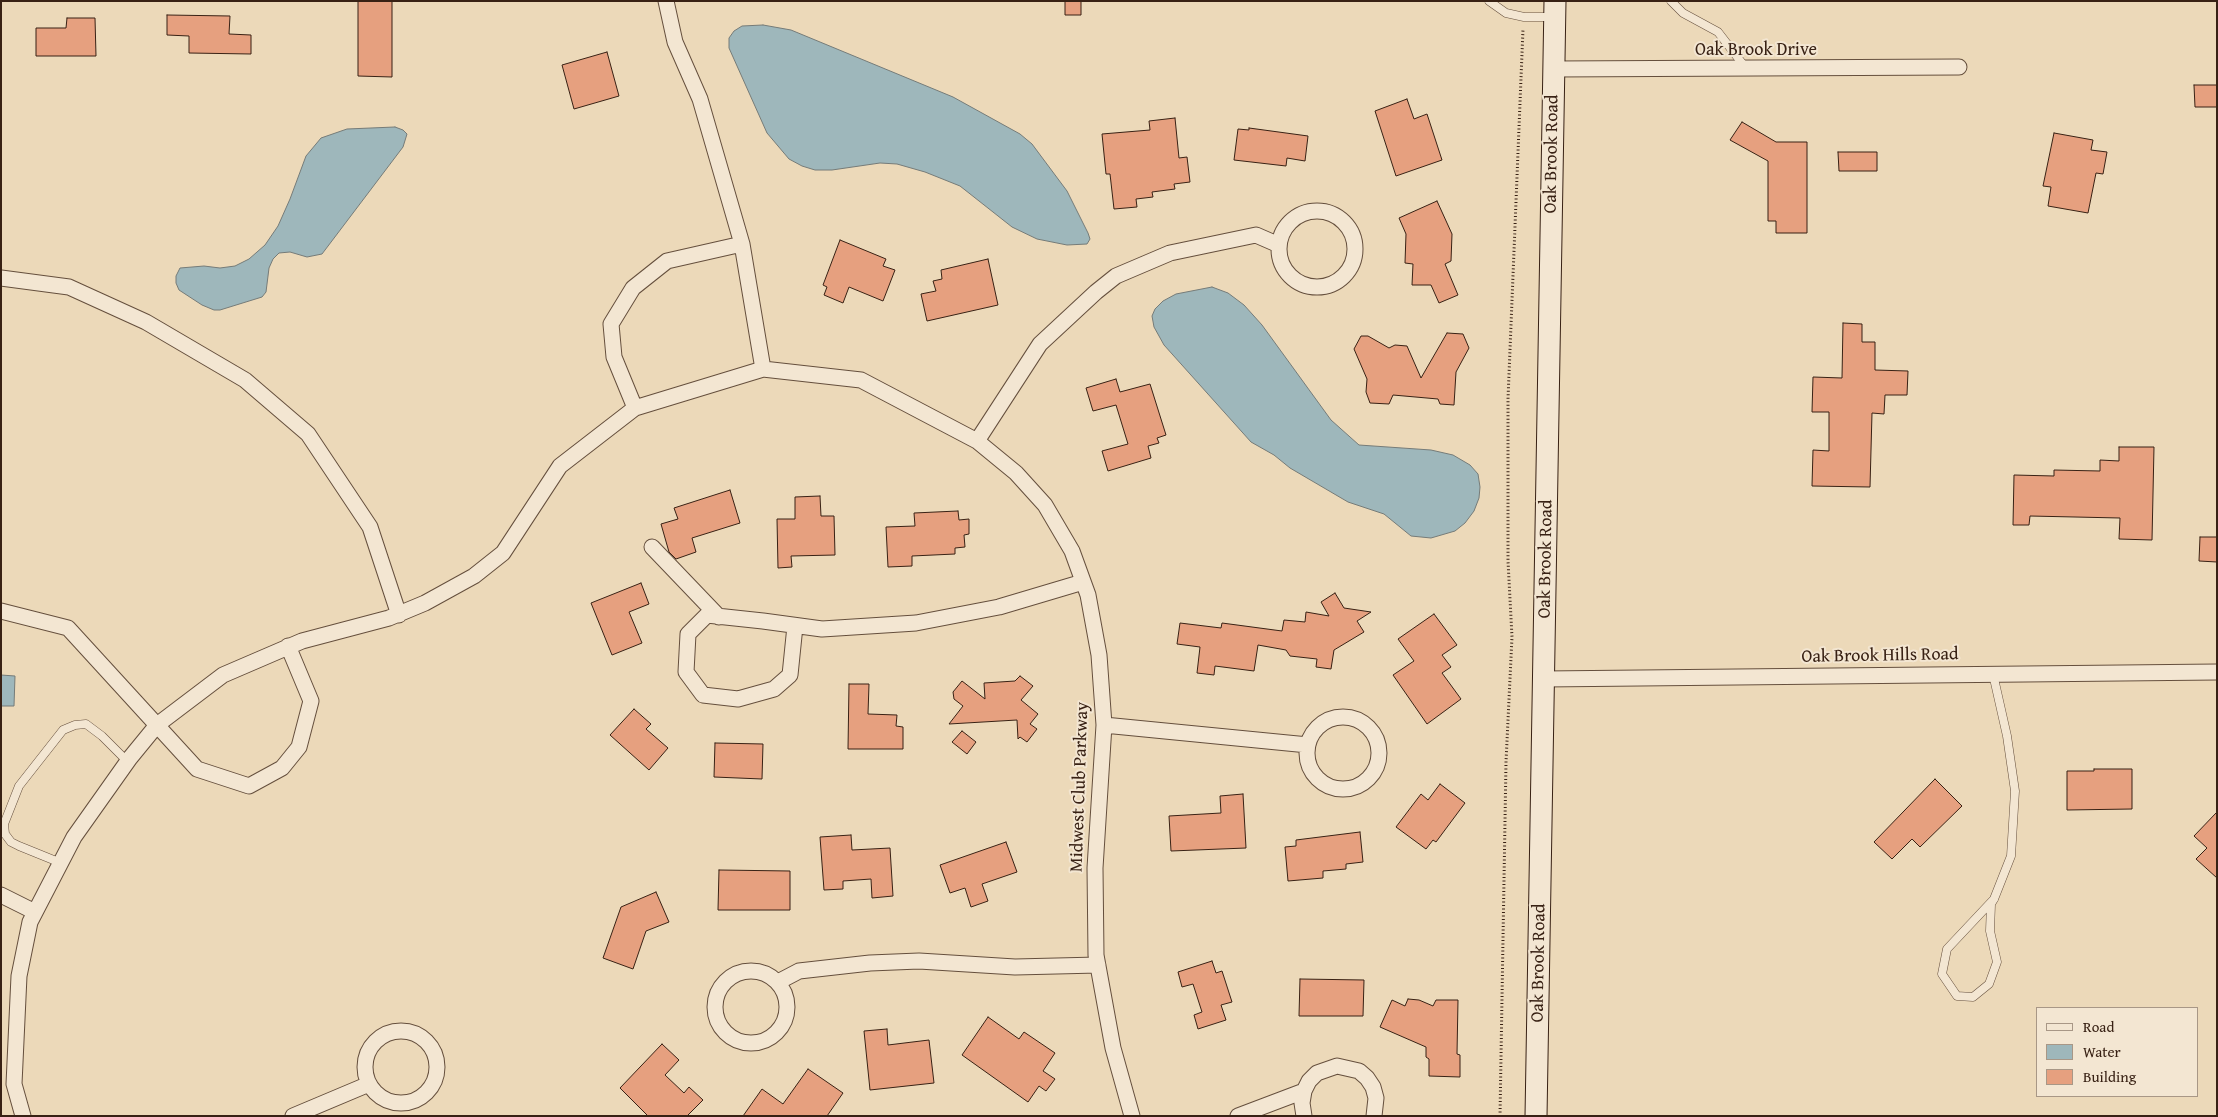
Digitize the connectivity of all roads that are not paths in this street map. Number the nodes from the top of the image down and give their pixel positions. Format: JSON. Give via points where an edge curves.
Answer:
{"nodes":[{"id":1,"x":666,"y":1,"type":"edge"},
{"id":2,"x":1489,"y":1,"type":"edge"},
{"id":3,"x":1671,"y":1,"type":"edge"},
{"id":4,"x":1555,"y":9,"type":"edge"},
{"id":5,"x":1959,"y":67,"type":"dead end"},
{"id":6,"x":1746,"y":68,"type":"junction"},
{"id":7,"x":1554,"y":70,"type":"junction"},
{"id":8,"x":742,"y":244,"type":"junction"},
{"id":9,"x":1279,"y":245,"type":"junction"},
{"id":10,"x":1,"y":278,"type":"edge"},
{"id":11,"x":763,"y":369,"type":"junction"},
{"id":12,"x":636,"y":408,"type":"junction"},
{"id":13,"x":977,"y":441,"type":"junction"},
{"id":14,"x":652,"y":547,"type":"dead end"},
{"id":15,"x":1084,"y":582,"type":"junction"},
{"id":16,"x":1,"y":611,"type":"edge"},
{"id":17,"x":399,"y":614,"type":"junction"},
{"id":18,"x":719,"y":616,"type":"junction"},
{"id":19,"x":796,"y":626,"type":"junction"},
{"id":20,"x":288,"y":646,"type":"junction"},
{"id":21,"x":2217,"y":672,"type":"edge"},
{"id":22,"x":1993,"y":674,"type":"junction"},
{"id":23,"x":1544,"y":679,"type":"junction"},
{"id":24,"x":157,"y":725,"type":"junction"},
{"id":25,"x":1104,"y":725,"type":"junction"},
{"id":26,"x":1308,"y":746,"type":"junction"},
{"id":27,"x":127,"y":761,"type":"junction"},
{"id":28,"x":61,"y":863,"type":"junction"},
{"id":29,"x":1,"y":895,"type":"edge"},
{"id":30,"x":1994,"y":899,"type":"junction"},
{"id":31,"x":35,"y":912,"type":"junction"},
{"id":32,"x":1098,"y":965,"type":"junction"},
{"id":33,"x":778,"y":982,"type":"junction"},
{"id":34,"x":369,"y":1084,"type":"junction"},
{"id":35,"x":1304,"y":1091,"type":"junction"},
{"id":36,"x":23,"y":1116,"type":"edge"},
{"id":37,"x":294,"y":1116,"type":"edge"},
{"id":38,"x":1132,"y":1116,"type":"edge"},
{"id":39,"x":1238,"y":1116,"type":"edge"},
{"id":40,"x":1304,"y":1116,"type":"edge"},
{"id":41,"x":1374,"y":1116,"type":"edge"},
{"id":42,"x":1536,"y":1116,"type":"edge"}],
"edges":[{"from":1,"to":8,"type":"street","via":[[675,42],[700,100]]},
{"from":2,"to":4,"type":"lane","via":[[1506,13],[1524,17]]},
{"from":3,"to":6,"type":"lane","via":[[1683,13],[1718,32]]},
{"from":4,"to":7,"type":"main road","name":"Oak Brook Road"},
{"from":5,"to":6,"type":"street","name":"Oak Brook Drive"},
{"from":6,"to":7,"type":"street","name":"Oak Brook Drive"},
{"from":7,"to":23,"type":"main road","name":"Oak Brook Road"},
{"from":8,"to":11,"type":"street"},
{"from":8,"to":12,"type":"street","via":[[668,261],[633,288],[612,324],[614,357]]},
{"from":9,"to":9,"type":"street","via":[[1290,222],[1301,214],[1327,212],[1348,227],[1354,252],[1346,274],[1328,286],[1317,287],[1302,284],[1289,275],[1282,266]]},
{"from":9,"to":13,"type":"street","via":[[1256,235],[1170,254],[1116,276],[1040,344]]},
{"from":10,"to":17,"type":"street","via":[[69,287],[146,322],[245,380],[308,434],[370,527]]},
{"from":11,"to":12,"type":"street","name":"Midwest Club Parkway"},
{"from":11,"to":13,"type":"street","name":"Midwest Club Parkway","via":[[862,380]]},
{"from":12,"to":17,"type":"street","name":"Midwest Club Parkway","via":[[560,466],[503,553],[474,576],[425,604]]},
{"from":13,"to":15,"type":"street","name":"Midwest Club Parkway","via":[[1016,473],[1045,505],[1072,551]]},
{"from":14,"to":18,"type":"street"},
{"from":15,"to":19,"type":"street","via":[[999,608],[916,623],[822,629]]},
{"from":15,"to":25,"type":"street","name":"Midwest Club Parkway","via":[[1098,655]]},
{"from":16,"to":24,"type":"street","via":[[68,628]]},
{"from":17,"to":20,"type":"street","name":"Midwest Club Parkway"},
{"from":18,"to":19,"type":"street"},
{"from":18,"to":19,"type":"street","via":[[707,615],[688,634],[686,672],[703,695],[738,698],[774,689],[790,675]]},
{"from":20,"to":24,"type":"street","name":"Midwest Club Parkway","via":[[223,674]]},
{"from":20,"to":24,"type":"street","via":[[310,701],[299,747],[282,768],[249,786],[197,769]]},
{"from":21,"to":22,"type":"street","name":"Oak Brook Hills Road"},
{"from":22,"to":23,"type":"street","name":"Oak Brook Hills Road"},
{"from":22,"to":30,"type":"lane","via":[[2007,736],[2014,791],[2011,856]]},
{"from":23,"to":42,"type":"main road","name":"Oak Brook Road"},
{"from":24,"to":27,"type":"street","name":"Midwest Club Parkway"},
{"from":25,"to":26,"type":"street"},
{"from":25,"to":32,"type":"street","name":"Midwest Club Parkway","via":[[1095,868]]},
{"from":26,"to":26,"type":"street","via":[[1320,724],[1331,718],[1349,717],[1366,725],[1374,734],[1379,745],[1379,758],[1376,769],[1360,785],[1337,788],[1317,778],[1307,757]]},
{"from":27,"to":28,"type":"street","name":"Midwest Club Parkway","via":[[74,837]]},
{"from":27,"to":28,"type":"lane","via":[[86,724],[74,725],[63,730],[19,786],[4,824],[5,834],[11,842]]},
{"from":28,"to":31,"type":"street","name":"Midwest Club Parkway"},
{"from":29,"to":31,"type":"street"},
{"from":30,"to":30,"type":"lane","via":[[1990,931],[1997,962],[1990,984],[1973,997],[1957,996],[1942,974],[1947,949]]},
{"from":31,"to":36,"type":"street","name":"Midwest Club Parkway","via":[[19,976],[14,1084]]},
{"from":32,"to":33,"type":"street","via":[[1015,967],[918,961],[870,963],[799,971]]},
{"from":32,"to":38,"type":"street","name":"Midwest Club Parkway","via":[[1113,1048]]},
{"from":33,"to":33,"type":"street","via":[[756,970],[744,970],[728,979],[717,993],[714,1006],[721,1028],[740,1042],[764,1041],[774,1035],[782,1026],[787,1003]]},
{"from":34,"to":34,"type":"street","via":[[387,1101],[399,1104],[412,1102],[432,1087],[437,1076],[434,1051],[419,1035],[408,1031],[385,1034],[369,1050],[365,1061]]},
{"from":34,"to":37,"type":"street"},
{"from":35,"to":39,"type":"street"},
{"from":35,"to":40,"type":"street"},
{"from":35,"to":41,"type":"street","via":[[1317,1073],[1327,1068],[1348,1067],[1363,1074],[1373,1087],[1376,1098]]}]}
